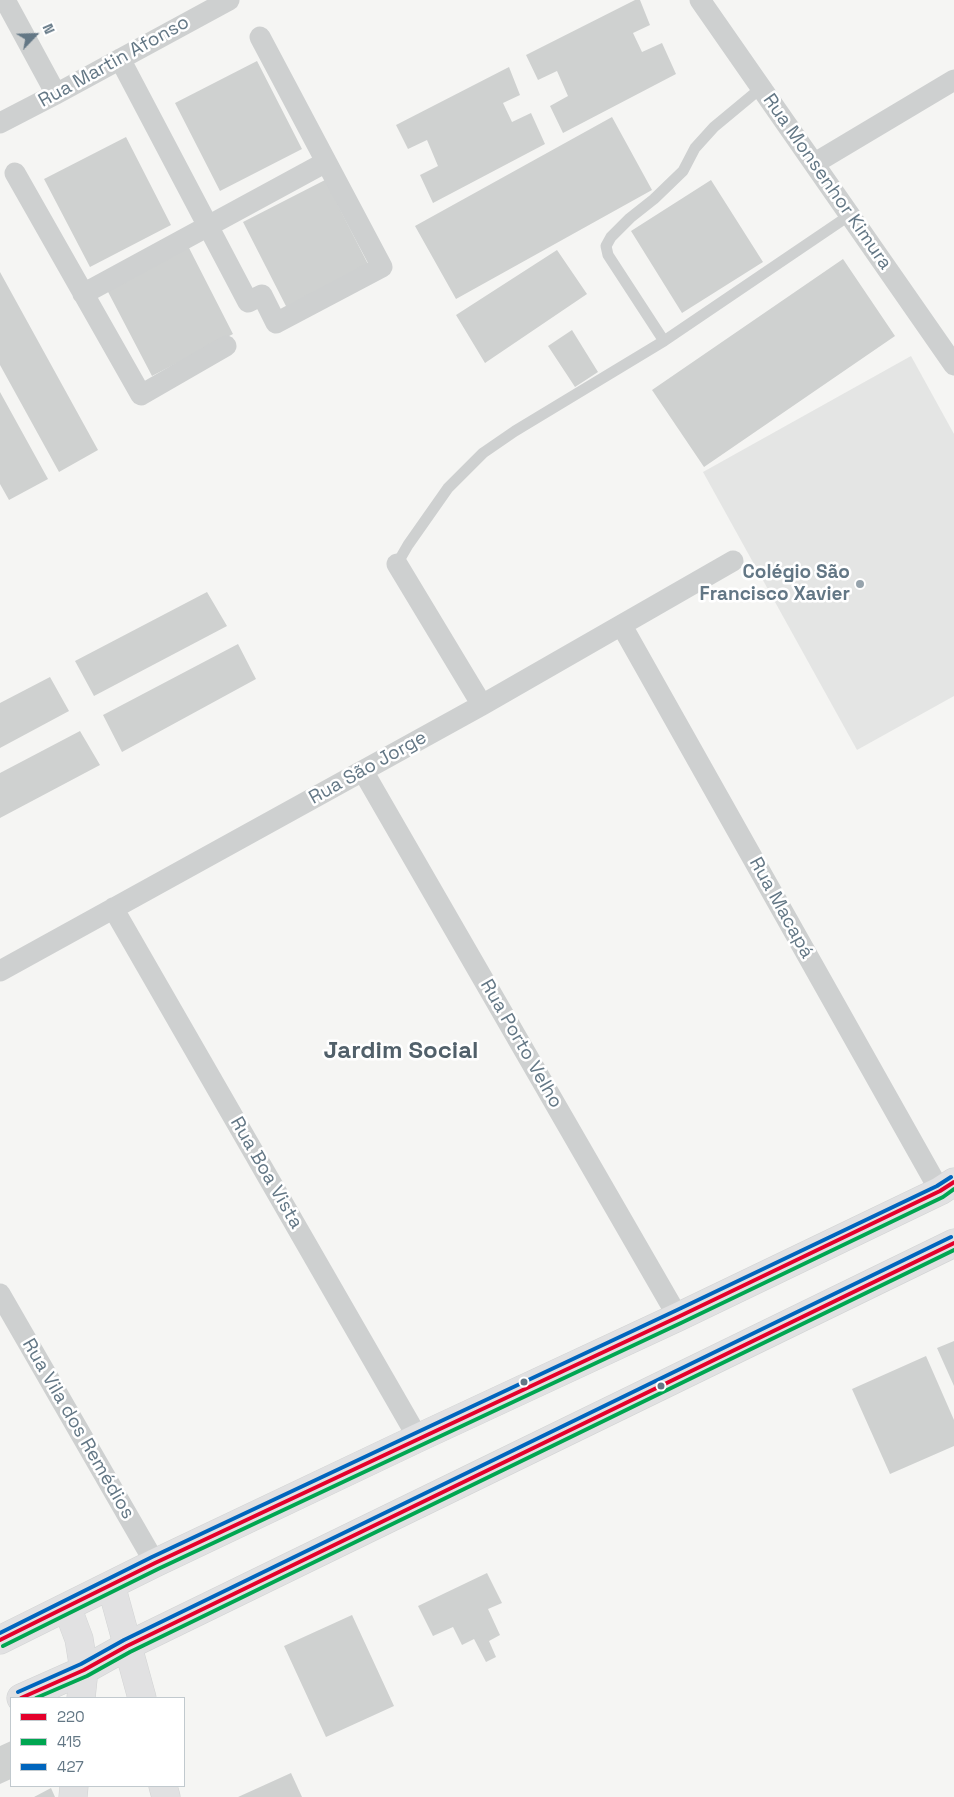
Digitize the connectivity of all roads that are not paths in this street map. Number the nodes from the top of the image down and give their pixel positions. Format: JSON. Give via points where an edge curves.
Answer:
{"nodes":[{"id":1,"x":5,"y":0,"type":"edge"},
{"id":2,"x":229,"y":0,"type":"edge"},
{"id":3,"x":700,"y":0,"type":"edge"},
{"id":4,"x":260,"y":38,"type":"dead end"},
{"id":5,"x":120,"y":60,"type":"junction"},
{"id":6,"x":954,"y":80,"type":"edge"},
{"id":7,"x":761,"y":88,"type":"junction"},
{"id":8,"x":56,"y":94,"type":"junction"},
{"id":9,"x":0,"y":123,"type":"edge"},
{"id":10,"x":326,"y":162,"type":"junction"},
{"id":11,"x":815,"y":163,"type":"junction"},
{"id":12,"x":15,"y":173,"type":"dead end"},
{"id":13,"x":850,"y":214,"type":"junction"},
{"id":14,"x":208,"y":226,"type":"junction"},
{"id":15,"x":83,"y":294,"type":"junction"},
{"id":16,"x":664,"y":341,"type":"junction"},
{"id":17,"x":226,"y":346,"type":"dead end"},
{"id":18,"x":954,"y":365,"type":"edge"},
{"id":19,"x":733,"y":561,"type":"dead end"},
{"id":20,"x":397,"y":564,"type":"joint"},
{"id":21,"x":622,"y":626,"type":"junction"},
{"id":22,"x":482,"y":705,"type":"junction"},
{"id":23,"x":363,"y":771,"type":"junction"},
{"id":24,"x":113,"y":908,"type":"junction"},
{"id":25,"x":0,"y":971,"type":"edge"},
{"id":26,"x":947,"y":1186,"type":"edge"},
{"id":27,"x":954,"y":1243,"type":"edge"},
{"id":28,"x":0,"y":1294,"type":"edge"},
{"id":29,"x":678,"y":1317,"type":"junction"},
{"id":30,"x":418,"y":1438,"type":"junction"},
{"id":31,"x":156,"y":1563,"type":"junction"},
{"id":32,"x":111,"y":1585,"type":"junction"},
{"id":33,"x":67,"y":1607,"type":"junction"},
{"id":34,"x":0,"y":1640,"type":"edge"},
{"id":35,"x":127,"y":1646,"type":"junction"},
{"id":36,"x":84,"y":1670,"type":"junction"},
{"id":37,"x":23,"y":1697,"type":"edge"},
{"id":38,"x":81,"y":1697,"type":"edge"},
{"id":39,"x":142,"y":1697,"type":"edge"}],
"edges":[{"from":1,"to":8,"type":"street"},
{"from":2,"to":5,"type":"street","name":"Rua Martin Afonso"},
{"from":3,"to":7,"type":"street","name":"Rua Monsenhor Kimura"},
{"from":4,"to":10,"type":"street"},
{"from":5,"to":8,"type":"street","name":"Rua Martin Afonso"},
{"from":5,"to":14,"type":"street"},
{"from":6,"to":11,"type":"street"},
{"from":7,"to":11,"type":"street","name":"Rua Monsenhor Kimura"},
{"from":7,"to":16,"type":"lane","via":[[714,127],[695,148],[683,171],[611,236],[606,246],[608,255]]},
{"from":8,"to":9,"type":"street","name":"Rua Martin Afonso"},
{"from":10,"to":14,"type":"street"},
{"from":10,"to":14,"type":"street","via":[[382,267],[276,323],[262,295],[248,302]]},
{"from":11,"to":13,"type":"street","name":"Rua Monsenhor Kimura"},
{"from":12,"to":15,"type":"street"},
{"from":13,"to":16,"type":"lane"},
{"from":13,"to":18,"type":"street","name":"Rua Monsenhor Kimura"},
{"from":14,"to":15,"type":"street"},
{"from":15,"to":17,"type":"street","via":[[141,395]]},
{"from":16,"to":20,"type":"lane","via":[[483,453],[448,488]]},
{"from":19,"to":21,"type":"street","name":"Rua São Jorge"},
{"from":20,"to":22,"type":"street"},
{"from":21,"to":22,"type":"street","name":"Rua São Jorge"},
{"from":21,"to":26,"type":"street","name":"Rua Macapá"},
{"from":22,"to":23,"type":"street","name":"Rua São Jorge"},
{"from":23,"to":24,"type":"street","name":"Rua São Jorge"},
{"from":23,"to":29,"type":"street","name":"Rua Porto Velho"},
{"from":24,"to":25,"type":"street","name":"Rua São Jorge"},
{"from":24,"to":30,"type":"street","name":"Rua Boa Vista"},
{"from":26,"to":29,"type":"main road"},
{"from":27,"to":35,"type":"main road"},
{"from":28,"to":31,"type":"street","name":"Rua Vila dos Remédios"},
{"from":29,"to":30,"type":"main road"},
{"from":30,"to":31,"type":"main road"},
{"from":31,"to":32,"type":"main road"},
{"from":32,"to":33,"type":"main road"},
{"from":32,"to":35,"type":"main road"},
{"from":33,"to":34,"type":"main road"},
{"from":33,"to":36,"type":"main road","via":[[79,1639]]},
{"from":35,"to":36,"type":"main road"},
{"from":35,"to":39,"type":"main road"},
{"from":36,"to":37,"type":"main road"},
{"from":36,"to":38,"type":"main road"}]}
